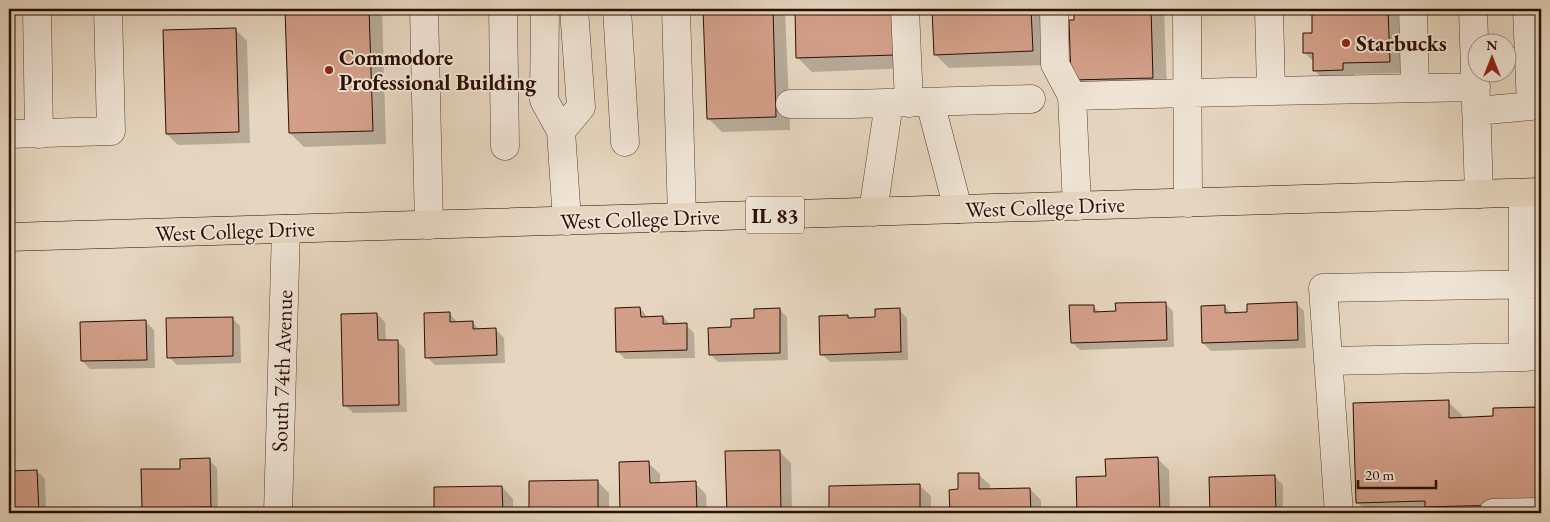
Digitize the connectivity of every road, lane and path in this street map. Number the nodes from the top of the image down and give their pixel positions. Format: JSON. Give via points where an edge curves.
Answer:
{"nodes":[{"id":1,"x":37,"y":9,"type":"edge"},
{"id":2,"x":108,"y":9,"type":"edge"},
{"id":3,"x":424,"y":9,"type":"edge"},
{"id":4,"x":503,"y":9,"type":"edge"},
{"id":5,"x":545,"y":9,"type":"edge"},
{"id":6,"x":574,"y":9,"type":"edge"},
{"id":7,"x":618,"y":9,"type":"edge"},
{"id":8,"x":676,"y":9,"type":"edge"},
{"id":9,"x":905,"y":9,"type":"edge"},
{"id":10,"x":1054,"y":9,"type":"edge"},
{"id":11,"x":1187,"y":9,"type":"edge"},
{"id":12,"x":1269,"y":9,"type":"edge"},
{"id":13,"x":1413,"y":9,"type":"edge"},
{"id":14,"x":1472,"y":9,"type":"edge"},
{"id":15,"x":1527,"y":9,"type":"edge"},
{"id":16,"x":1415,"y":88,"type":"junction"},
{"id":17,"x":1271,"y":91,"type":"junction"},
{"id":18,"x":1187,"y":93,"type":"junction"},
{"id":19,"x":1072,"y":96,"type":"junction"},
{"id":20,"x":1031,"y":99,"type":"dead end"},
{"id":21,"x":1476,"y":99,"type":"junction"},
{"id":22,"x":909,"y":103,"type":"junction"},
{"id":23,"x":790,"y":104,"type":"dead end"},
{"id":24,"x":561,"y":131,"type":"junction"},
{"id":25,"x":9,"y":134,"type":"edge"},
{"id":26,"x":39,"y":134,"type":"junction"},
{"id":27,"x":625,"y":142,"type":"dead end"},
{"id":28,"x":505,"y":146,"type":"dead end"},
{"id":29,"x":1532,"y":192,"type":"edge"},
{"id":30,"x":1479,"y":194,"type":"junction"},
{"id":31,"x":1188,"y":202,"type":"junction"},
{"id":32,"x":1077,"y":206,"type":"junction"},
{"id":33,"x":958,"y":209,"type":"junction"},
{"id":34,"x":873,"y":212,"type":"junction"},
{"id":35,"x":682,"y":218,"type":"junction"},
{"id":36,"x":567,"y":221,"type":"junction"},
{"id":37,"x":429,"y":225,"type":"junction"},
{"id":38,"x":286,"y":229,"type":"junction"},
{"id":39,"x":9,"y":237,"type":"edge"},
{"id":40,"x":1532,"y":285,"type":"edge"},
{"id":41,"x":1532,"y":357,"type":"edge"},
{"id":42,"x":1328,"y":360,"type":"junction"},
{"id":43,"x":1541,"y":512,"type":"edge"},
{"id":44,"x":278,"y":513,"type":"edge"},
{"id":45,"x":1339,"y":513,"type":"edge"},
{"id":46,"x":1493,"y":513,"type":"edge"}],
"edges":[{"from":1,"to":26,"type":"street"},
{"from":2,"to":26,"type":"street","via":[[111,131]]},
{"from":3,"to":37,"type":"street"},
{"from":4,"to":28,"type":"street"},
{"from":5,"to":24,"type":"street","via":[[544,100]]},
{"from":6,"to":24,"type":"street","via":[[581,107]]},
{"from":7,"to":27,"type":"street"},
{"from":8,"to":35,"type":"street"},
{"from":9,"to":22,"type":"street"},
{"from":10,"to":19,"type":"street","via":[[1055,64]]},
{"from":11,"to":18,"type":"street"},
{"from":12,"to":17,"type":"street"},
{"from":13,"to":16,"type":"street"},
{"from":14,"to":21,"type":"street"},
{"from":15,"to":21,"type":"street","via":[[1531,106]]},
{"from":16,"to":17,"type":"street"},
{"from":16,"to":21,"type":"street"},
{"from":17,"to":18,"type":"street"},
{"from":18,"to":19,"type":"street"},
{"from":18,"to":31,"type":"street"},
{"from":19,"to":32,"type":"street"},
{"from":20,"to":22,"type":"street"},
{"from":21,"to":30,"type":"street"},
{"from":22,"to":23,"type":"street"},
{"from":22,"to":33,"type":"street"},
{"from":22,"to":34,"type":"street"},
{"from":24,"to":36,"type":"street"},
{"from":25,"to":26,"type":"street"},
{"from":29,"to":30,"type":"main road","name":"West College Drive","number":"IL 83"},
{"from":29,"to":40,"type":"street"},
{"from":30,"to":31,"type":"main road","name":"West College Drive","number":"IL 83"},
{"from":31,"to":32,"type":"main road","name":"West College Drive","number":"IL 83"},
{"from":32,"to":33,"type":"main road","name":"West College Drive","number":"IL 83"},
{"from":33,"to":34,"type":"main road","name":"West College Drive","number":"IL 83"},
{"from":34,"to":35,"type":"main road","name":"West College Drive","number":"IL 83"},
{"from":35,"to":36,"type":"main road","name":"West College Drive","number":"IL 83"},
{"from":36,"to":37,"type":"main road","name":"West College Drive","number":"IL 83"},
{"from":37,"to":38,"type":"main road","name":"West College Drive","number":"IL 83"},
{"from":38,"to":39,"type":"main road","name":"West College Drive","number":"IL 83"},
{"from":38,"to":44,"type":"street","name":"South 74th Avenue"},
{"from":40,"to":41,"type":"street"},
{"from":40,"to":42,"type":"street","via":[[1323,288]]},
{"from":41,"to":42,"type":"street"},
{"from":42,"to":45,"type":"street"},
{"from":43,"to":46,"type":"street"}]}
